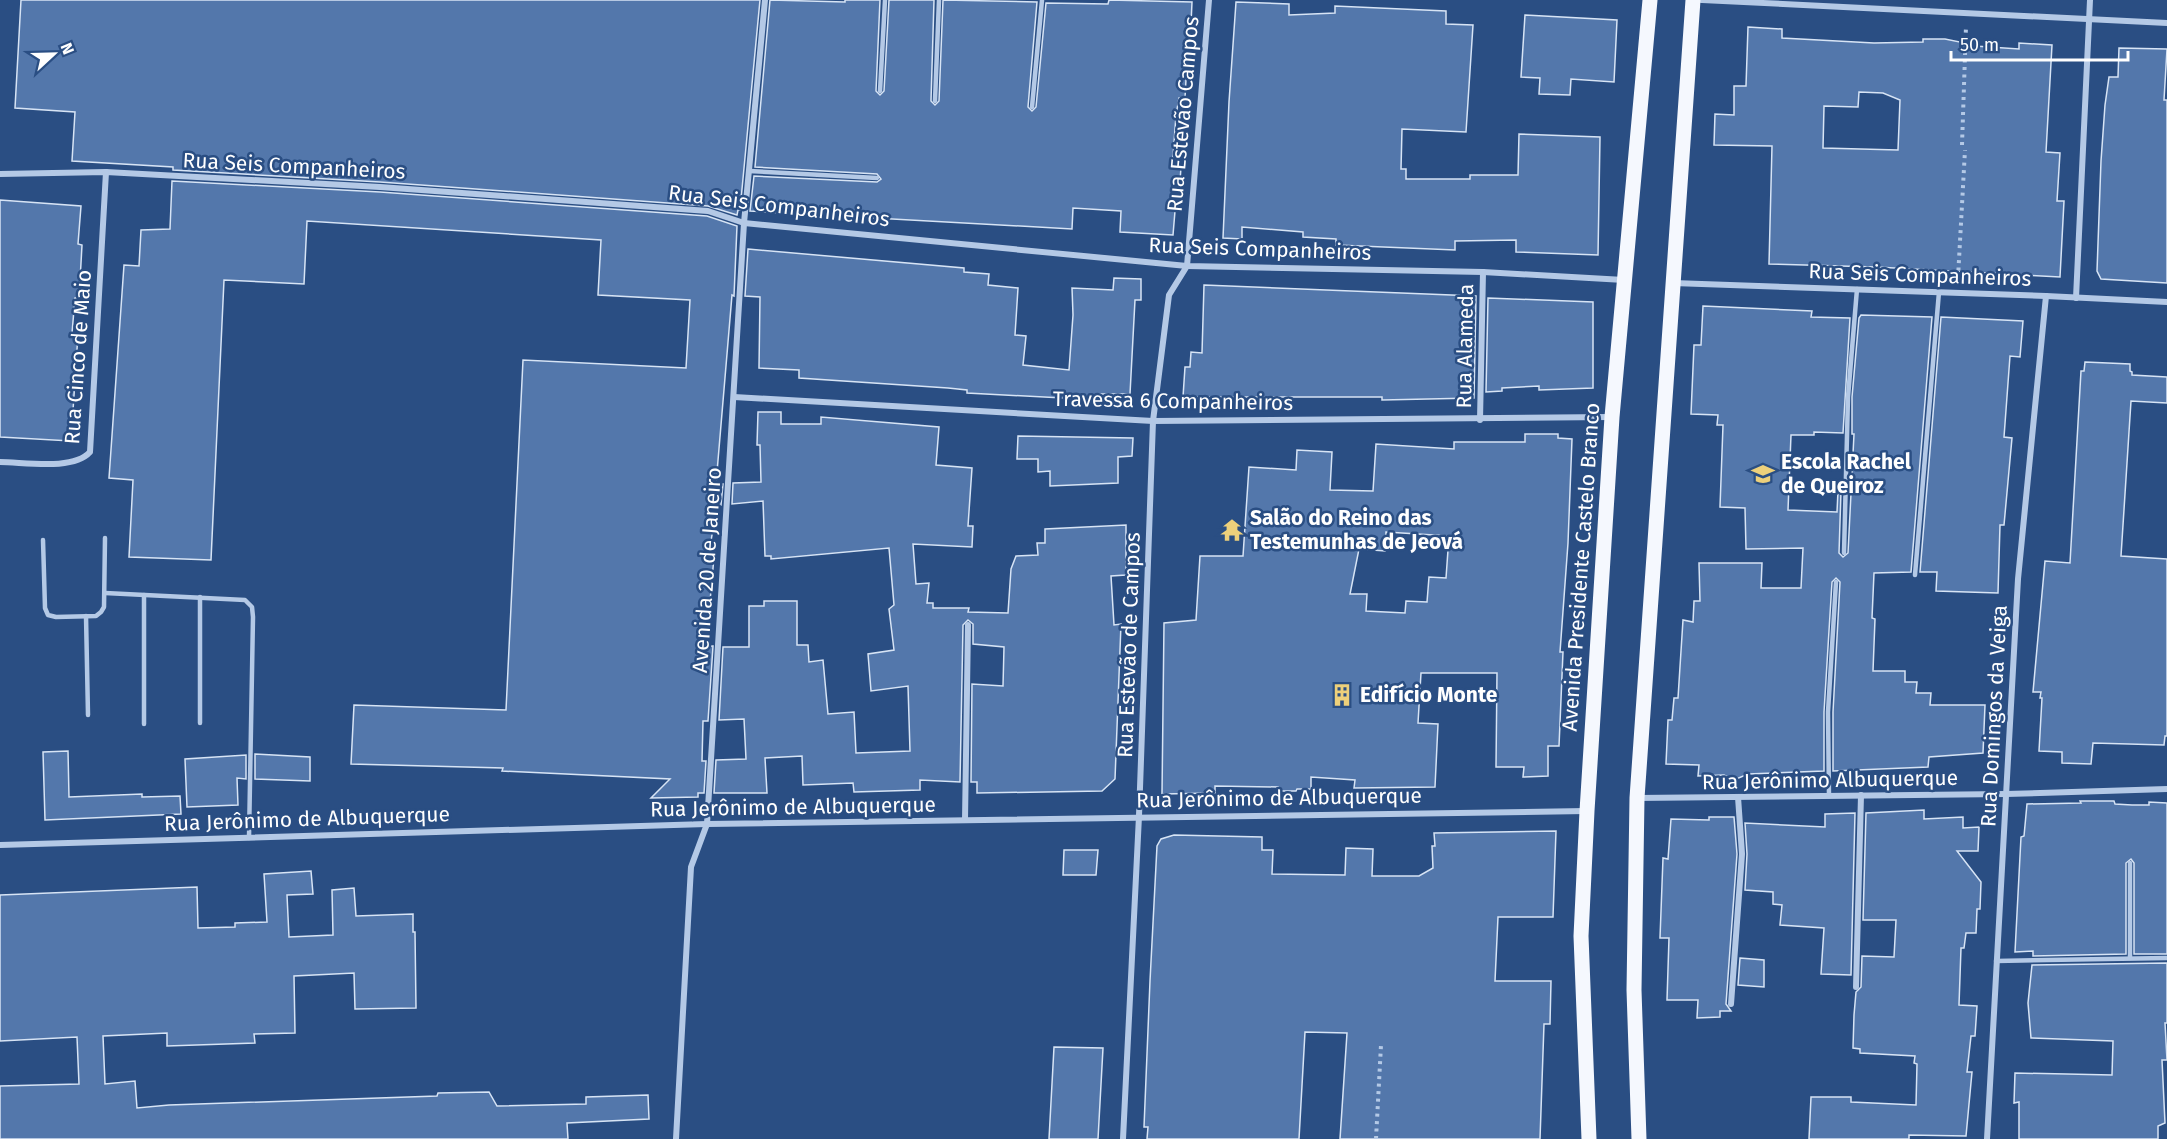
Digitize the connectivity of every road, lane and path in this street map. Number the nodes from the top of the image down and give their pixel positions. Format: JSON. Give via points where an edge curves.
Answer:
{"nodes":[{"id":1,"x":765,"y":0,"type":"edge"},
{"id":2,"x":885,"y":0,"type":"edge"},
{"id":3,"x":939,"y":0,"type":"edge"},
{"id":4,"x":1042,"y":0,"type":"edge"},
{"id":5,"x":1209,"y":0,"type":"edge"},
{"id":6,"x":1650,"y":0,"type":"edge"},
{"id":7,"x":1693,"y":0,"type":"edge"},
{"id":8,"x":1702,"y":0,"type":"edge"},
{"id":9,"x":2091,"y":0,"type":"edge"},
{"id":10,"x":1966,"y":13,"type":"junction"},
{"id":11,"x":2090,"y":19,"type":"junction"},
{"id":12,"x":2167,"y":22,"type":"edge"},
{"id":13,"x":880,"y":91,"type":"dead end"},
{"id":14,"x":935,"y":101,"type":"dead end"},
{"id":15,"x":1032,"y":107,"type":"dead end"},
{"id":16,"x":1962,"y":145,"type":"dead end"},
{"id":17,"x":1965,"y":150,"type":"dead end"},
{"id":18,"x":749,"y":171,"type":"junction"},
{"id":19,"x":106,"y":172,"type":"junction"},
{"id":20,"x":0,"y":174,"type":"edge"},
{"id":21,"x":877,"y":178,"type":"dead end"},
{"id":22,"x":744,"y":223,"type":"junction"},
{"id":23,"x":1186,"y":266,"type":"junction"},
{"id":24,"x":1483,"y":272,"type":"junction"},
{"id":25,"x":1625,"y":280,"type":"junction"},
{"id":26,"x":1673,"y":283,"type":"junction"},
{"id":27,"x":1857,"y":289,"type":"junction"},
{"id":28,"x":1939,"y":292,"type":"junction"},
{"id":29,"x":1957,"y":292,"type":"junction"},
{"id":30,"x":2046,"y":296,"type":"junction"},
{"id":31,"x":2076,"y":298,"type":"junction"},
{"id":32,"x":2167,"y":302,"type":"edge"},
{"id":33,"x":734,"y":397,"type":"junction"},
{"id":34,"x":1612,"y":417,"type":"junction"},
{"id":35,"x":1480,"y":420,"type":"junction"},
{"id":36,"x":1153,"y":421,"type":"junction"},
{"id":37,"x":0,"y":462,"type":"edge"},
{"id":38,"x":105,"y":538,"type":"dead end"},
{"id":39,"x":43,"y":540,"type":"dead end"},
{"id":40,"x":1844,"y":553,"type":"dead end"},
{"id":41,"x":1915,"y":575,"type":"dead end"},
{"id":42,"x":1836,"y":582,"type":"dead end"},
{"id":43,"x":105,"y":593,"type":"junction"},
{"id":44,"x":144,"y":595,"type":"junction"},
{"id":45,"x":200,"y":597,"type":"junction"},
{"id":46,"x":86,"y":616,"type":"junction"},
{"id":47,"x":968,"y":625,"type":"dead end"},
{"id":48,"x":88,"y":715,"type":"dead end"},
{"id":49,"x":200,"y":723,"type":"dead end"},
{"id":50,"x":144,"y":724,"type":"dead end"},
{"id":51,"x":2167,"y":789,"type":"edge"},
{"id":52,"x":2006,"y":794,"type":"junction"},
{"id":53,"x":1861,"y":795,"type":"junction"},
{"id":54,"x":1829,"y":796,"type":"junction"},
{"id":55,"x":1738,"y":797,"type":"junction"},
{"id":56,"x":1637,"y":798,"type":"junction"},
{"id":57,"x":1587,"y":810,"type":"junction"},
{"id":58,"x":1139,"y":816,"type":"junction"},
{"id":59,"x":965,"y":820,"type":"junction"},
{"id":60,"x":707,"y":824,"type":"junction"},
{"id":61,"x":249,"y":838,"type":"junction"},
{"id":62,"x":0,"y":845,"type":"edge"},
{"id":63,"x":2130,"y":863,"type":"dead end"},
{"id":64,"x":2130,"y":958,"type":"junction"},
{"id":65,"x":2167,"y":958,"type":"edge"},
{"id":66,"x":1996,"y":961,"type":"junction"},
{"id":67,"x":1856,"y":987,"type":"dead end"},
{"id":68,"x":1731,"y":1004,"type":"dead end"},
{"id":69,"x":1381,"y":1045,"type":"dead end"},
{"id":70,"x":676,"y":1139,"type":"edge"},
{"id":71,"x":1123,"y":1139,"type":"edge"},
{"id":72,"x":1376,"y":1139,"type":"edge"},
{"id":73,"x":1589,"y":1139,"type":"edge"},
{"id":74,"x":1639,"y":1139,"type":"edge"},
{"id":75,"x":1987,"y":1139,"type":"edge"}],
"edges":[{"from":1,"to":18,"type":"street","name":"Avenida 20 de Janeiro"},
{"from":2,"to":13,"type":"lane"},
{"from":3,"to":14,"type":"lane"},
{"from":4,"to":15,"type":"lane"},
{"from":5,"to":23,"type":"street","name":"Rua Estevão Campos"},
{"from":6,"to":25,"type":"main road","name":"Avenida Presidente Castelo Branco"},
{"from":7,"to":26,"type":"main road"},
{"from":8,"to":10,"type":"street"},
{"from":9,"to":11,"type":"street"},
{"from":10,"to":11,"type":"street"},
{"from":10,"to":16,"type":"path"},
{"from":11,"to":12,"type":"street"},
{"from":11,"to":31,"type":"street"},
{"from":17,"to":29,"type":"path"},
{"from":18,"to":21,"type":"lane"},
{"from":18,"to":22,"type":"street","name":"Avenida 20 de Janeiro"},
{"from":19,"to":20,"type":"street","name":"Rua Seis Companheiros"},
{"from":19,"to":22,"type":"street","name":"Rua Seis Companheiros","via":[[708,211]]},
{"from":19,"to":37,"type":"street","name":"Rua Cinco de Maio","via":[[90,452],[68,464]]},
{"from":22,"to":23,"type":"street","name":"Rua Seis Companheiros"},
{"from":22,"to":33,"type":"street","name":"Avenida 20 de Janeiro"},
{"from":23,"to":24,"type":"street","name":"Rua Seis Companheiros"},
{"from":23,"to":36,"type":"street","name":"Rua Estevão de Campos","via":[[1169,295]]},
{"from":24,"to":25,"type":"street","name":"Rua Seis Companheiros"},
{"from":24,"to":35,"type":"street","name":"Rua Alameda"},
{"from":25,"to":34,"type":"main road","name":"Avenida Presidente Castelo Branco"},
{"from":26,"to":27,"type":"street","name":"Rua Seis Companheiros"},
{"from":26,"to":56,"type":"main road"},
{"from":27,"to":28,"type":"street","name":"Rua Seis Companheiros"},
{"from":27,"to":40,"type":"lane","via":[[1848,397]]},
{"from":28,"to":29,"type":"street","name":"Rua Seis Companheiros"},
{"from":28,"to":41,"type":"lane"},
{"from":29,"to":30,"type":"street","name":"Rua Seis Companheiros"},
{"from":30,"to":31,"type":"street","name":"Rua Seis Companheiros"},
{"from":30,"to":52,"type":"street","name":"Rua Domingos da Veiga","via":[[2018,579]]},
{"from":31,"to":32,"type":"street","name":"Rua Seis Companheiros"},
{"from":33,"to":36,"type":"street","name":"Travessa 6 Companheiros"},
{"from":33,"to":60,"type":"street","name":"Avenida 20 de Janeiro"},
{"from":34,"to":35,"type":"street","name":"Travessa 6 Companheiros"},
{"from":34,"to":57,"type":"main road","name":"Avenida Presidente Castelo Branco"},
{"from":35,"to":36,"type":"street","name":"Travessa 6 Companheiros"},
{"from":36,"to":58,"type":"street","name":"Rua Estevão de Campos"},
{"from":38,"to":43,"type":"lane"},
{"from":39,"to":46,"type":"lane","via":[[48,615]]},
{"from":42,"to":54,"type":"lane","via":[[1828,712]]},
{"from":43,"to":44,"type":"lane"},
{"from":43,"to":46,"type":"lane","via":[[101,612]]},
{"from":44,"to":45,"type":"lane"},
{"from":44,"to":50,"type":"lane"},
{"from":45,"to":49,"type":"lane"},
{"from":45,"to":61,"type":"lane","via":[[245,600],[252,608]]},
{"from":46,"to":48,"type":"lane"},
{"from":47,"to":59,"type":"street"},
{"from":51,"to":52,"type":"street","name":"Rua Jerônimo Albuquerque"},
{"from":52,"to":53,"type":"street","name":"Rua Jerônimo Albuquerque"},
{"from":52,"to":66,"type":"street","name":"Rua Domingos da Veiga"},
{"from":53,"to":54,"type":"street","name":"Rua Jerônimo Albuquerque"},
{"from":53,"to":67,"type":"street"},
{"from":54,"to":55,"type":"street","name":"Rua Jerônimo Albuquerque"},
{"from":55,"to":56,"type":"street","name":"Rua Jerônimo Albuquerque"},
{"from":55,"to":68,"type":"street","via":[[1742,855]]},
{"from":56,"to":74,"type":"main road","via":[[1634,990]]},
{"from":57,"to":58,"type":"street","name":"Rua Jerônimo de Albuquerque"},
{"from":57,"to":73,"type":"main road","name":"Avenida Presidente Castelo Branco","via":[[1581,936]]},
{"from":58,"to":59,"type":"street","name":"Rua Jerônimo de Albuquerque"},
{"from":58,"to":71,"type":"street","name":"Rua Estevão de Campos"},
{"from":59,"to":60,"type":"street","name":"Rua Jerônimo de Albuquerque"},
{"from":60,"to":61,"type":"street","name":"Rua Jerônimo de Albuquerque"},
{"from":60,"to":70,"type":"street","name":"Avenida 20 de Janeiro","via":[[691,867]]},
{"from":61,"to":62,"type":"street","name":"Rua Jerônimo de Albuquerque"},
{"from":63,"to":64,"type":"lane"},
{"from":64,"to":65,"type":"lane"},
{"from":64,"to":66,"type":"lane"},
{"from":66,"to":75,"type":"street","name":"Rua Domingos da Veiga"},
{"from":69,"to":72,"type":"path"}]}
